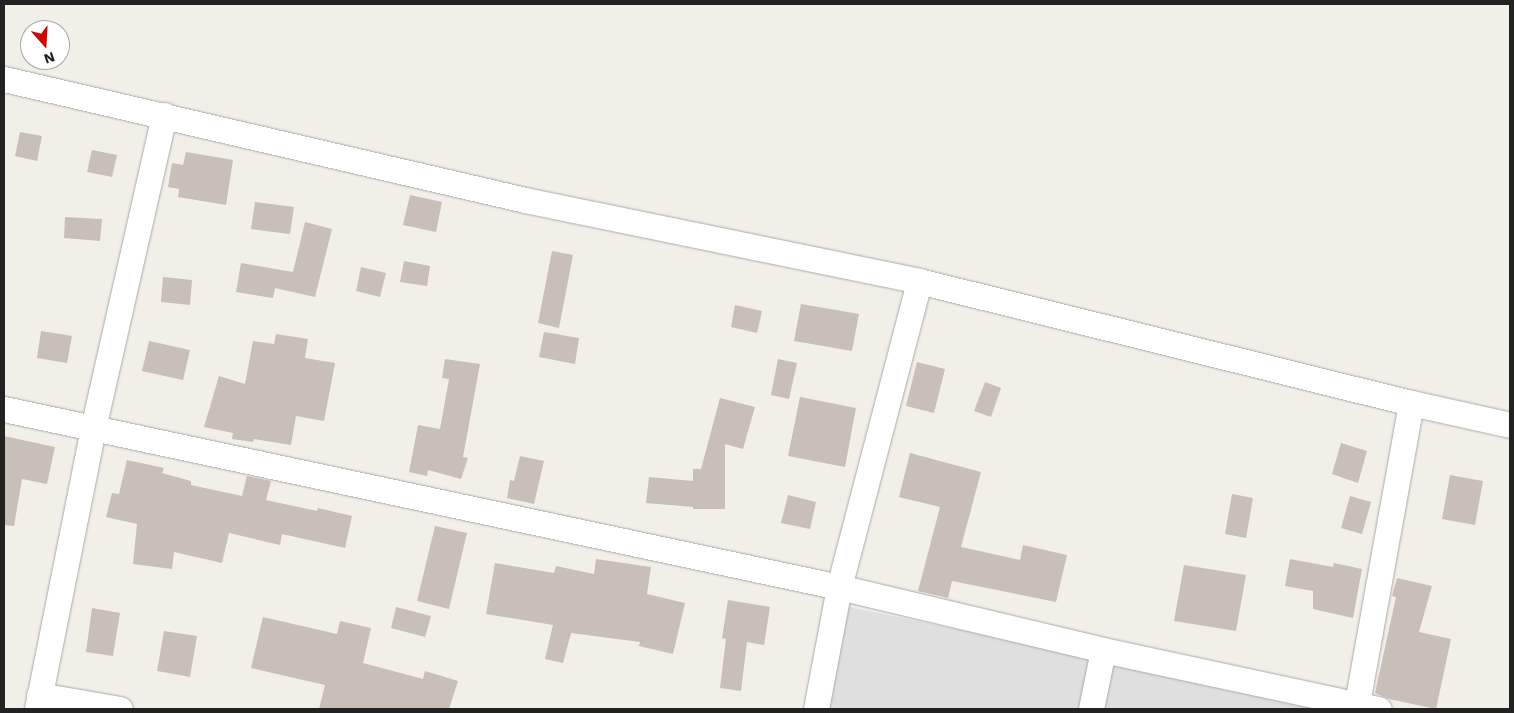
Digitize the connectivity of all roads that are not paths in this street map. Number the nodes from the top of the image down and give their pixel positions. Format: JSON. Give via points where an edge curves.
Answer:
{"nodes":[{"id":1,"x":4,"y":79,"type":"edge"},
{"id":2,"x":164,"y":115,"type":"junction"},
{"id":3,"x":919,"y":281,"type":"junction"},
{"id":4,"x":1411,"y":403,"type":"junction"},
{"id":5,"x":4,"y":409,"type":"edge"},
{"id":6,"x":1510,"y":425,"type":"edge"},
{"id":7,"x":93,"y":428,"type":"junction"},
{"id":8,"x":839,"y":587,"type":"junction"},
{"id":9,"x":1103,"y":650,"type":"junction"},
{"id":10,"x":38,"y":702,"type":"edge"},
{"id":11,"x":1364,"y":708,"type":"edge"},
{"id":12,"x":120,"y":709,"type":"edge"},
{"id":13,"x":816,"y":709,"type":"edge"},
{"id":14,"x":1091,"y":709,"type":"edge"}],
"edges":[{"from":1,"to":2,"type":"street"},
{"from":2,"to":3,"type":"street","via":[[525,200]]},
{"from":2,"to":7,"type":"street"},
{"from":3,"to":4,"type":"street"},
{"from":3,"to":8,"type":"street"},
{"from":4,"to":6,"type":"street"},
{"from":4,"to":11,"type":"street"},
{"from":5,"to":7,"type":"street"},
{"from":7,"to":8,"type":"street"},
{"from":7,"to":10,"type":"street"},
{"from":8,"to":9,"type":"street"},
{"from":8,"to":13,"type":"street"},
{"from":9,"to":11,"type":"street"},
{"from":9,"to":14,"type":"street"},
{"from":10,"to":12,"type":"street"}]}
